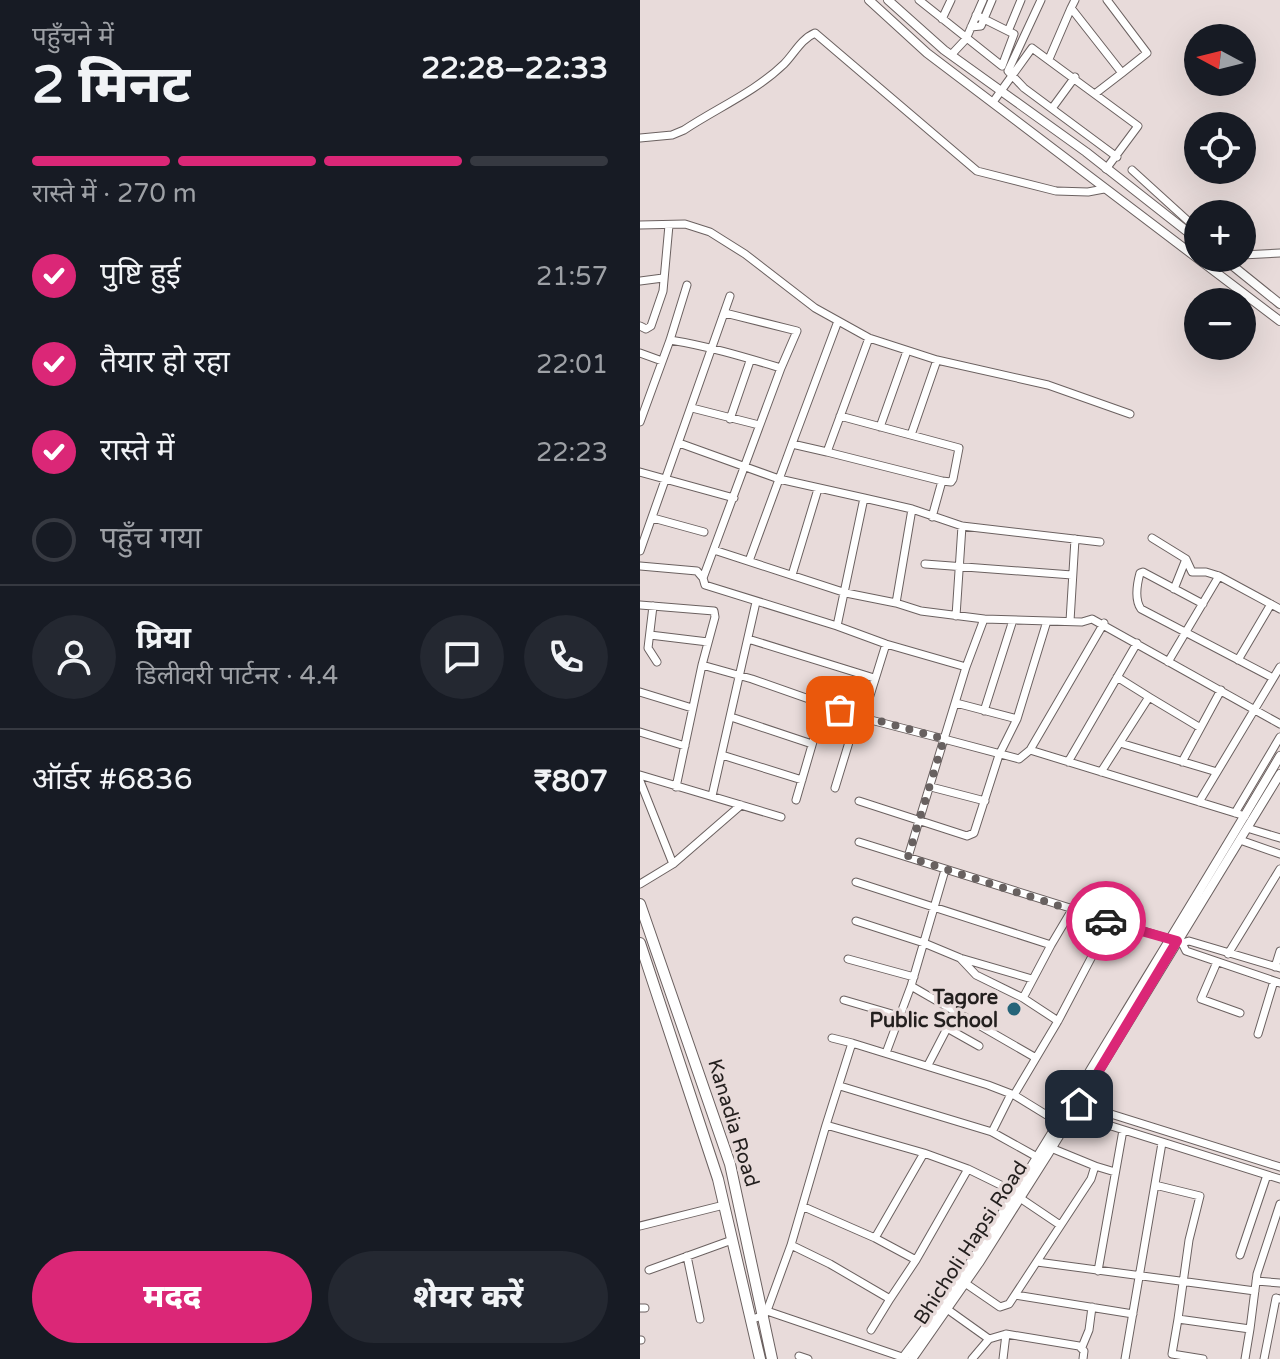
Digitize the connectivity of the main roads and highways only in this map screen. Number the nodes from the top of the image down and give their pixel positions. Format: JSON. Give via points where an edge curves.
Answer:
{"nodes":[{"id":1,"x":640,"y":904,"type":"edge"},
{"id":2,"x":640,"y":943,"type":"edge"},
{"id":3,"x":692,"y":1053,"type":"junction"},
{"id":4,"x":679,"y":1057,"type":"junction"},
{"id":5,"x":736,"y":1190,"type":"junction"},
{"id":6,"x":723,"y":1199,"type":"junction"},
{"id":7,"x":760,"y":1359,"type":"edge"},
{"id":8,"x":772,"y":1359,"type":"edge"}],
"edges":[{"from":1,"to":3,"type":"main road","name":"Kanadia Road"},
{"from":2,"to":4,"type":"main road","name":"Kanadia Road"},
{"from":3,"to":4,"type":"main road"},
{"from":3,"to":5,"type":"main road","name":"Kanadia Road"},
{"from":4,"to":6,"type":"main road","name":"Kanadia Road"},
{"from":5,"to":6,"type":"main road"},
{"from":5,"to":8,"type":"main road","name":"Kanadia Road"},
{"from":6,"to":7,"type":"main road","name":"Kanadia Road"}]}
